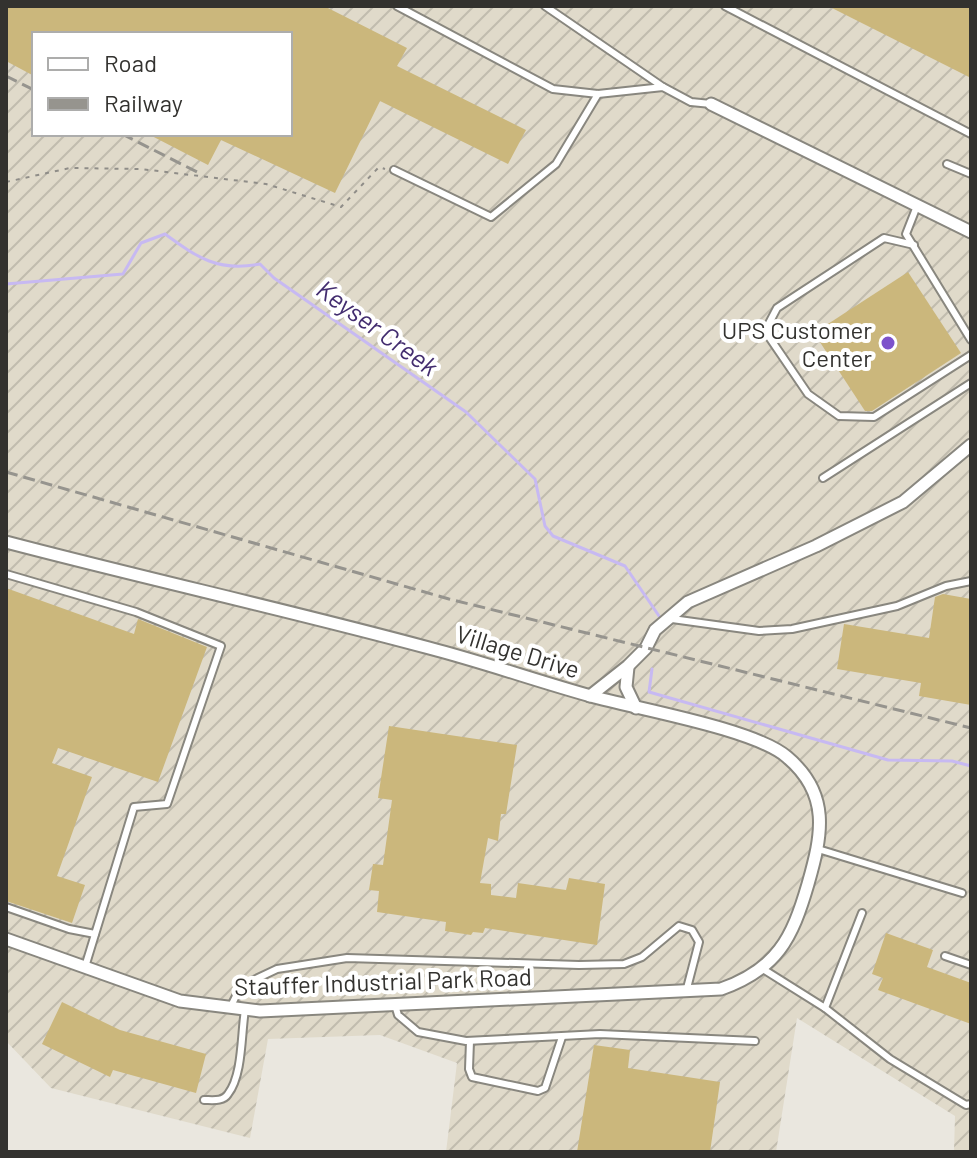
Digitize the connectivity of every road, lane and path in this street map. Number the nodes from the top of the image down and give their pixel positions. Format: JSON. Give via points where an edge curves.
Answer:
{"nodes":[{"id":1,"x":397,"y":6,"type":"edge"},
{"id":2,"x":545,"y":6,"type":"edge"},
{"id":3,"x":725,"y":6,"type":"edge"},
{"id":4,"x":663,"y":87,"type":"junction"},
{"id":5,"x":598,"y":94,"type":"junction"},
{"id":6,"x":711,"y":104,"type":"joint"},
{"id":7,"x":971,"y":134,"type":"edge"},
{"id":8,"x":947,"y":164,"type":"dead end"},
{"id":9,"x":394,"y":170,"type":"joint"},
{"id":10,"x":971,"y":174,"type":"edge"},
{"id":11,"x":6,"y":182,"type":"edge"},
{"id":12,"x":917,"y":206,"type":"junction"},
{"id":13,"x":971,"y":232,"type":"edge"},
{"id":14,"x":914,"y":245,"type":"junction"},
{"id":15,"x":971,"y":340,"type":"edge"},
{"id":16,"x":971,"y":355,"type":"edge"},
{"id":17,"x":971,"y":383,"type":"edge"},
{"id":18,"x":971,"y":445,"type":"edge"},
{"id":19,"x":823,"y":478,"type":"dead end"},
{"id":20,"x":6,"y":542,"type":"edge"},
{"id":21,"x":6,"y":574,"type":"edge"},
{"id":22,"x":971,"y":581,"type":"edge"},
{"id":23,"x":669,"y":619,"type":"junction"},
{"id":24,"x":628,"y":666,"type":"junction"},
{"id":25,"x":590,"y":696,"type":"junction"},
{"id":26,"x":636,"y":708,"type":"junction"},
{"id":27,"x":818,"y":849,"type":"junction"},
{"id":28,"x":962,"y":893,"type":"dead end"},
{"id":29,"x":6,"y":907,"type":"edge"},
{"id":30,"x":862,"y":913,"type":"dead end"},
{"id":31,"x":95,"y":934,"type":"junction"},
{"id":32,"x":6,"y":939,"type":"edge"},
{"id":33,"x":945,"y":956,"type":"dead end"},
{"id":34,"x":971,"y":965,"type":"edge"},
{"id":35,"x":85,"y":967,"type":"junction"},
{"id":36,"x":765,"y":968,"type":"junction"},
{"id":37,"x":686,"y":992,"type":"junction"},
{"id":38,"x":395,"y":1005,"type":"junction"},
{"id":39,"x":230,"y":1008,"type":"junction"},
{"id":40,"x":825,"y":1008,"type":"junction"},
{"id":41,"x":245,"y":1010,"type":"junction"},
{"id":42,"x":562,"y":1037,"type":"junction"},
{"id":43,"x":470,"y":1041,"type":"junction"},
{"id":44,"x":755,"y":1041,"type":"dead end"},
{"id":45,"x":204,"y":1100,"type":"dead end"},
{"id":46,"x":971,"y":1104,"type":"edge"}],
"edges":[{"from":1,"to":5,"type":"lane","via":[[553,89]]},
{"from":2,"to":4,"type":"lane"},
{"from":3,"to":7,"type":"lane"},
{"from":4,"to":5,"type":"lane"},
{"from":4,"to":6,"type":"lane","via":[[691,102]]},
{"from":5,"to":9,"type":"lane","via":[[556,164],[491,217]]},
{"from":6,"to":12,"type":"street"},
{"from":8,"to":10,"type":"lane"},
{"from":9,"to":11,"type":"path","via":[[379,167],[341,207],[266,184],[141,169],[70,168]]},
{"from":12,"to":13,"type":"street"},
{"from":12,"to":14,"type":"lane","via":[[906,234]]},
{"from":14,"to":15,"type":"lane"},
{"from":14,"to":16,"type":"lane","via":[[884,238],[777,308],[765,331],[808,394],[839,416],[874,417]]},
{"from":17,"to":19,"type":"lane"},
{"from":18,"to":23,"type":"street","via":[[903,502],[688,602]]},
{"from":20,"to":25,"type":"street","name":"Village Drive","via":[[429,648]]},
{"from":21,"to":31,"type":"lane","via":[[136,612],[221,646],[167,804],[134,807]]},
{"from":22,"to":23,"type":"lane","via":[[897,606],[792,629],[759,631]]},
{"from":23,"to":24,"type":"street"},
{"from":24,"to":25,"type":"street"},
{"from":24,"to":26,"type":"street","via":[[626,687]]},
{"from":25,"to":26,"type":"street","name":"Village Drive"},
{"from":26,"to":27,"type":"street","name":"Village Drive","via":[[753,739],[787,757],[810,783],[817,803],[822,837]]},
{"from":27,"to":28,"type":"lane"},
{"from":27,"to":36,"type":"street","name":"Village Drive","via":[[783,947]]},
{"from":29,"to":31,"type":"lane"},
{"from":30,"to":40,"type":"lane"},
{"from":31,"to":35,"type":"lane"},
{"from":32,"to":35,"type":"street","name":"Stauffer Industrial Park Road"},
{"from":33,"to":34,"type":"lane"},
{"from":35,"to":39,"type":"street","name":"Stauffer Industrial Park Road","via":[[180,1001]]},
{"from":36,"to":37,"type":"street","name":"Stauffer Industrial Park Road","via":[[721,989]]},
{"from":36,"to":40,"type":"lane"},
{"from":37,"to":38,"type":"street","name":"Stauffer Industrial Park Road"},
{"from":37,"to":39,"type":"lane","via":[[699,942],[692,930],[679,926],[642,957],[624,964],[347,958],[277,969],[241,986]]},
{"from":38,"to":41,"type":"street","name":"Stauffer Industrial Park Road"},
{"from":38,"to":43,"type":"lane","via":[[398,1015],[418,1032]]},
{"from":39,"to":41,"type":"street","name":"Stauffer Industrial Park Road"},
{"from":40,"to":46,"type":"lane","via":[[890,1059]]},
{"from":41,"to":45,"type":"lane","via":[[228,1095]]},
{"from":42,"to":43,"type":"lane"},
{"from":42,"to":43,"type":"lane","via":[[545,1088],[538,1091],[472,1077]]},
{"from":42,"to":44,"type":"lane"}]}
